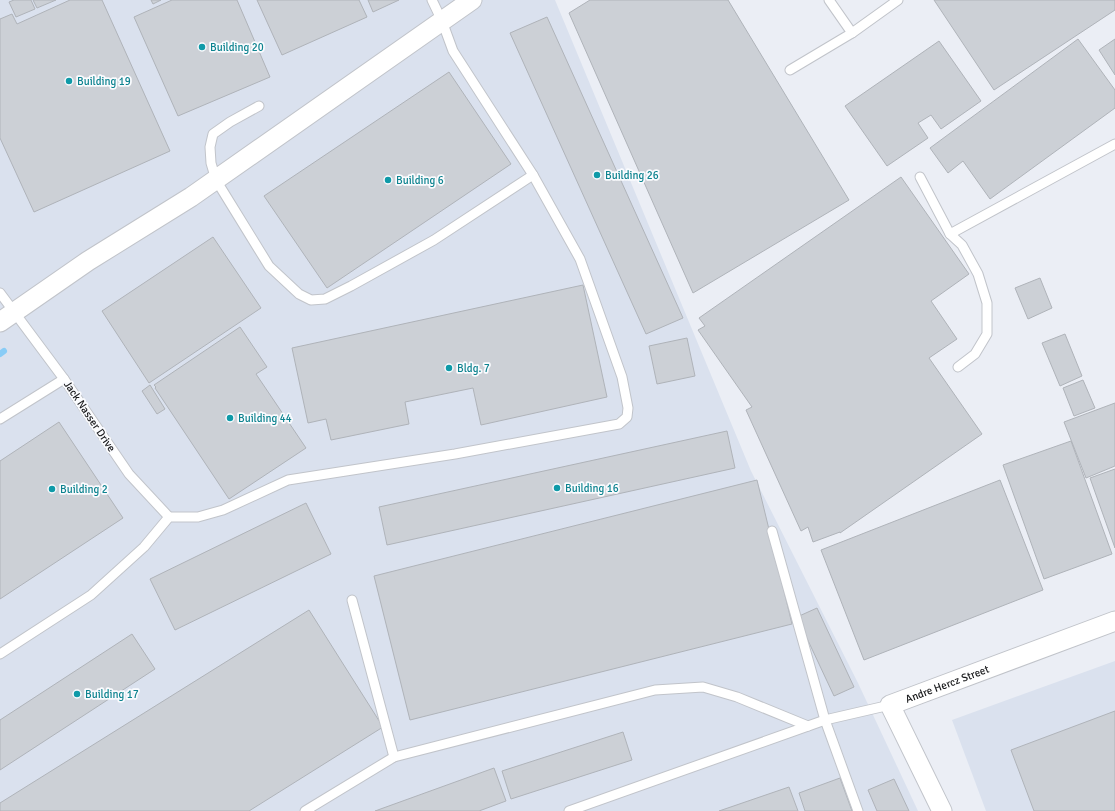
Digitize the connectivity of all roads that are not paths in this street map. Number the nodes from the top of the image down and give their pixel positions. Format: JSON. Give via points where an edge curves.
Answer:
{"nodes":[{"id":1,"x":432,"y":0,"type":"edge"},
{"id":2,"x":472,"y":0,"type":"edge"},
{"id":3,"x":829,"y":0,"type":"edge"},
{"id":4,"x":898,"y":0,"type":"edge"},
{"id":5,"x":442,"y":21,"type":"junction"},
{"id":6,"x":852,"y":33,"type":"junction"},
{"id":7,"x":790,"y":70,"type":"dead end"},
{"id":8,"x":259,"y":106,"type":"dead end"},
{"id":9,"x":1115,"y":144,"type":"edge"},
{"id":10,"x":533,"y":175,"type":"junction"},
{"id":11,"x":920,"y":177,"type":"dead end"},
{"id":12,"x":216,"y":180,"type":"junction"},
{"id":13,"x":950,"y":234,"type":"junction"},
{"id":14,"x":0,"y":293,"type":"edge"},
{"id":15,"x":8,"y":317,"type":"edge"},
{"id":16,"x":958,"y":367,"type":"dead end"},
{"id":17,"x":64,"y":379,"type":"junction"},
{"id":18,"x":0,"y":419,"type":"edge"},
{"id":19,"x":169,"y":517,"type":"junction"},
{"id":20,"x":772,"y":531,"type":"dead end"},
{"id":21,"x":352,"y":600,"type":"dead end"},
{"id":22,"x":1115,"y":621,"type":"edge"},
{"id":23,"x":0,"y":654,"type":"edge"},
{"id":24,"x":890,"y":705,"type":"junction"},
{"id":25,"x":825,"y":720,"type":"junction"},
{"id":26,"x":808,"y":726,"type":"junction"},
{"id":27,"x":394,"y":757,"type":"junction"},
{"id":28,"x":305,"y":811,"type":"edge"},
{"id":29,"x":569,"y":811,"type":"edge"},
{"id":30,"x":858,"y":811,"type":"edge"},
{"id":31,"x":942,"y":811,"type":"edge"}],
"edges":[{"from":1,"to":5,"type":"lane"},
{"from":2,"to":5,"type":"street"},
{"from":3,"to":6,"type":"lane"},
{"from":4,"to":6,"type":"lane"},
{"from":5,"to":10,"type":"lane","via":[[453,51]]},
{"from":5,"to":12,"type":"street"},
{"from":6,"to":7,"type":"lane"},
{"from":8,"to":12,"type":"lane","via":[[213,134],[210,146],[211,163]]},
{"from":9,"to":13,"type":"lane"},
{"from":10,"to":12,"type":"lane","via":[[434,240],[345,290],[325,299],[311,300],[298,294],[269,266]]},
{"from":10,"to":19,"type":"lane","via":[[580,259],[622,377],[628,408],[626,417],[619,424],[288,480],[223,510],[198,517]]},
{"from":11,"to":13,"type":"lane"},
{"from":12,"to":15,"type":"street"},
{"from":13,"to":16,"type":"lane","via":[[962,245],[978,274],[987,303],[987,334],[975,354]]},
{"from":14,"to":15,"type":"lane","name":"Jack Nasser Drive"},
{"from":15,"to":17,"type":"lane","name":"Jack Nasser Drive"},
{"from":17,"to":18,"type":"lane"},
{"from":17,"to":19,"type":"lane","name":"Jack Nasser Drive","via":[[129,474]]},
{"from":19,"to":23,"type":"lane","via":[[144,547],[91,595]]},
{"from":20,"to":25,"type":"lane"},
{"from":21,"to":27,"type":"lane"},
{"from":22,"to":24,"type":"street","name":"Andre Hercz Street"},
{"from":24,"to":25,"type":"lane"},
{"from":24,"to":31,"type":"street","name":"Andre Hercz Street"},
{"from":25,"to":26,"type":"lane"},
{"from":25,"to":30,"type":"lane"},
{"from":26,"to":27,"type":"lane","via":[[737,697],[703,687],[655,690]]},
{"from":26,"to":29,"type":"lane"},
{"from":27,"to":28,"type":"lane"}]}
